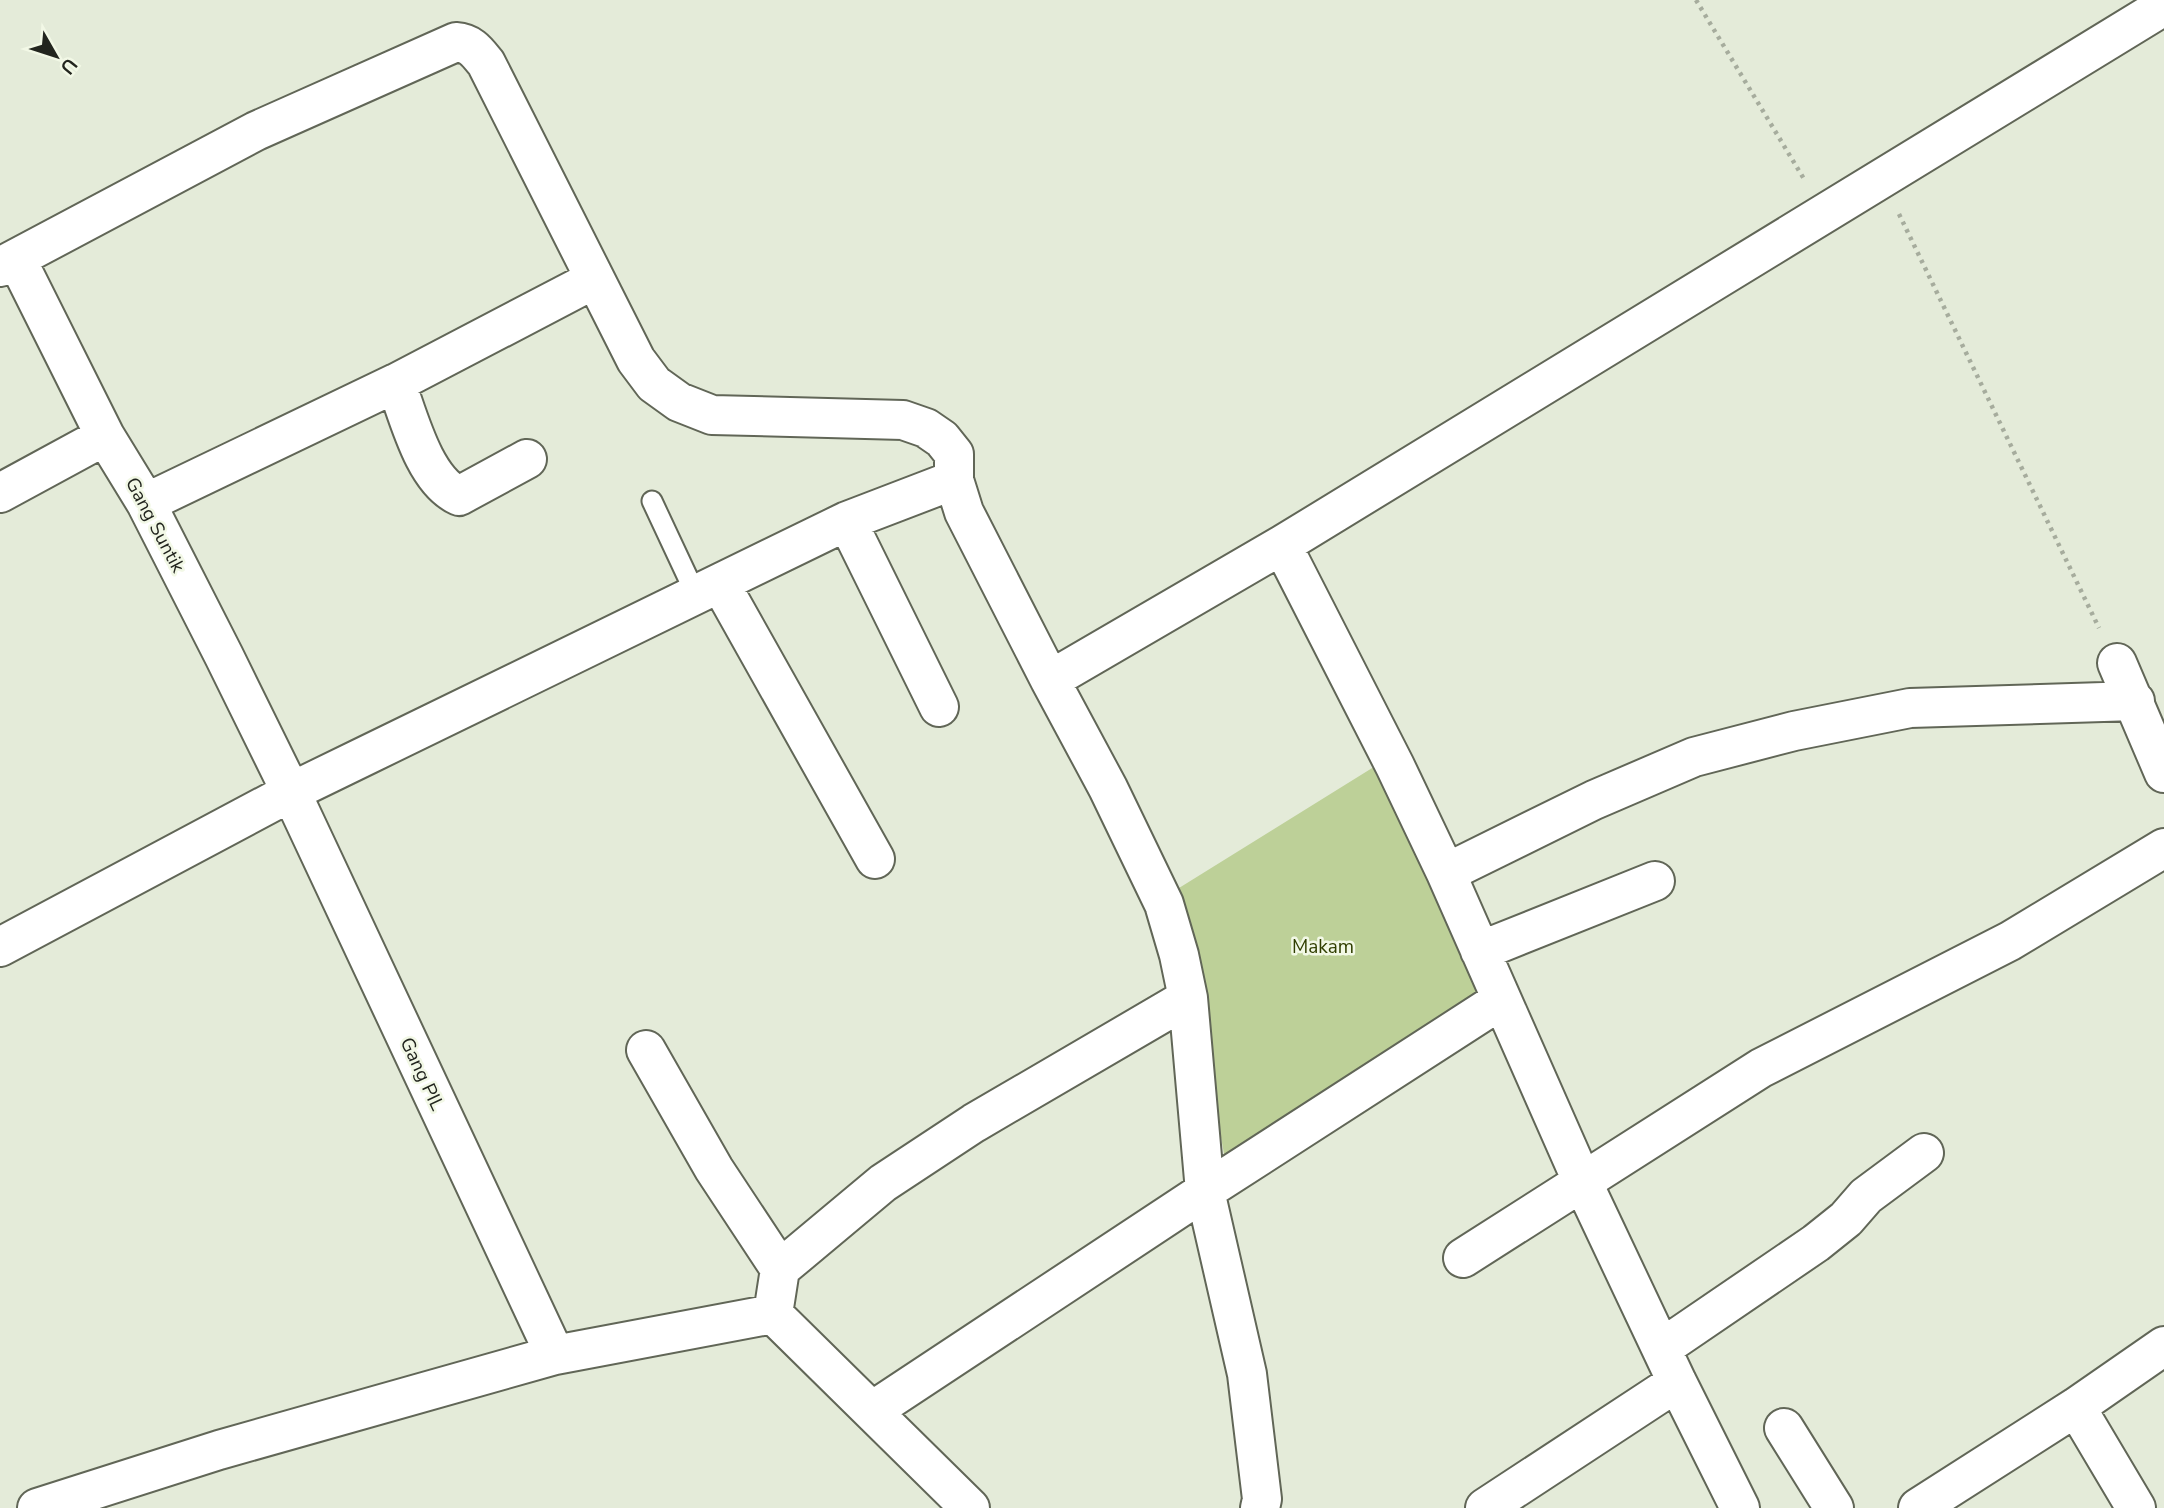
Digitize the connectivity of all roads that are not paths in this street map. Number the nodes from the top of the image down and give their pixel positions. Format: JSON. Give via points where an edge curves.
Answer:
{"nodes":[{"id":1,"x":2164,"y":6,"type":"edge"},
{"id":2,"x":9,"y":264,"type":"edge"},
{"id":3,"x":594,"y":279,"type":"junction"},
{"id":4,"x":396,"y":383,"type":"junction"},
{"id":5,"x":105,"y":436,"type":"junction"},
{"id":6,"x":527,"y":459,"type":"dead end"},
{"id":7,"x":954,"y":480,"type":"junction"},
{"id":8,"x":0,"y":493,"type":"edge"},
{"id":9,"x":652,"y":501,"type":"dead end"},
{"id":10,"x":146,"y":503,"type":"junction"},
{"id":11,"x":846,"y":521,"type":"junction"},
{"id":12,"x":1282,"y":545,"type":"junction"},
{"id":13,"x":708,"y":589,"type":"junction"},
{"id":14,"x":2116,"y":663,"type":"road end"},
{"id":15,"x":1050,"y":680,"type":"junction"},
{"id":16,"x":2135,"y":701,"type":"junction"},
{"id":17,"x":939,"y":707,"type":"dead end"},
{"id":18,"x":2164,"y":773,"type":"edge"},
{"id":19,"x":290,"y":792,"type":"junction"},
{"id":20,"x":2164,"y":848,"type":"edge"},
{"id":21,"x":875,"y":859,"type":"dead end"},
{"id":22,"x":1446,"y":873,"type":"junction"},
{"id":23,"x":1655,"y":881,"type":"dead end"},
{"id":24,"x":0,"y":947,"type":"edge"},
{"id":25,"x":1480,"y":951,"type":"junction"},
{"id":26,"x":1188,"y":998,"type":"junction"},
{"id":27,"x":1501,"y":1000,"type":"junction"},
{"id":28,"x":646,"y":1050,"type":"dead end"},
{"id":29,"x":1924,"y":1153,"type":"dead end"},
{"id":30,"x":1582,"y":1181,"type":"junction"},
{"id":31,"x":1205,"y":1191,"type":"junction"},
{"id":32,"x":1463,"y":1258,"type":"dead end"},
{"id":33,"x":780,"y":1269,"type":"junction"},
{"id":34,"x":773,"y":1314,"type":"junction"},
{"id":35,"x":2164,"y":1346,"type":"edge"},
{"id":36,"x":555,"y":1355,"type":"junction"},
{"id":37,"x":1670,"y":1365,"type":"junction"},
{"id":38,"x":2076,"y":1407,"type":"junction"},
{"id":39,"x":873,"y":1410,"type":"junction"},
{"id":40,"x":1784,"y":1428,"type":"dead end"},
{"id":41,"x":37,"y":1508,"type":"edge"},
{"id":42,"x":970,"y":1508,"type":"edge"},
{"id":43,"x":1260,"y":1508,"type":"edge"},
{"id":44,"x":1485,"y":1508,"type":"edge"},
{"id":45,"x":1740,"y":1508,"type":"edge"},
{"id":46,"x":1834,"y":1508,"type":"edge"},
{"id":47,"x":1918,"y":1508,"type":"edge"},
{"id":48,"x":2136,"y":1508,"type":"edge"}],
"edges":[{"from":1,"to":12,"type":"street"},
{"from":2,"to":3,"type":"street","via":[[256,131],[456,42],[466,43],[486,64]]},
{"from":2,"to":5,"type":"street","name":"Gang Suntik"},
{"from":3,"to":4,"type":"street"},
{"from":3,"to":7,"type":"street","via":[[636,360],[654,384],[679,402],[712,415],[903,420],[942,439],[954,454]]},
{"from":4,"to":6,"type":"street","via":[[421,448],[447,491],[459,496]]},
{"from":4,"to":10,"type":"street"},
{"from":5,"to":8,"type":"street"},
{"from":5,"to":10,"type":"street","name":"Gang Suntik"},
{"from":7,"to":11,"type":"street"},
{"from":7,"to":15,"type":"street","via":[[964,512]]},
{"from":9,"to":13,"type":"lane"},
{"from":10,"to":19,"type":"street","name":"Gang Suntik"},
{"from":11,"to":13,"type":"street"},
{"from":11,"to":17,"type":"street"},
{"from":12,"to":15,"type":"street"},
{"from":12,"to":22,"type":"street"},
{"from":13,"to":19,"type":"street"},
{"from":13,"to":21,"type":"street"},
{"from":14,"to":16,"type":"street"},
{"from":15,"to":26,"type":"street","via":[[1164,904]]},
{"from":16,"to":18,"type":"street"},
{"from":16,"to":22,"type":"street","via":[[1910,708],[1794,731],[1695,757],[1594,800]]},
{"from":19,"to":24,"type":"street"},
{"from":19,"to":36,"type":"street","name":"Gang PIL"},
{"from":20,"to":30,"type":"street","via":[[2010,941],[1761,1068]]},
{"from":22,"to":25,"type":"street"},
{"from":23,"to":25,"type":"street"},
{"from":25,"to":27,"type":"street"},
{"from":26,"to":31,"type":"street"},
{"from":26,"to":33,"type":"street","via":[[974,1123],[883,1183]]},
{"from":27,"to":30,"type":"street"},
{"from":27,"to":31,"type":"street"},
{"from":28,"to":33,"type":"street","via":[[713,1168]]},
{"from":29,"to":37,"type":"street","via":[[1866,1196],[1846,1219]]},
{"from":30,"to":32,"type":"street"},
{"from":30,"to":37,"type":"street"},
{"from":31,"to":39,"type":"street"},
{"from":31,"to":43,"type":"street","via":[[1247,1374]]},
{"from":33,"to":34,"type":"street"},
{"from":34,"to":36,"type":"street"},
{"from":34,"to":39,"type":"street"},
{"from":35,"to":38,"type":"street"},
{"from":36,"to":41,"type":"street","via":[[219,1450]]},
{"from":37,"to":44,"type":"street"},
{"from":37,"to":45,"type":"street"},
{"from":38,"to":47,"type":"street"},
{"from":38,"to":48,"type":"street"},
{"from":39,"to":42,"type":"street"},
{"from":40,"to":46,"type":"street"}]}
